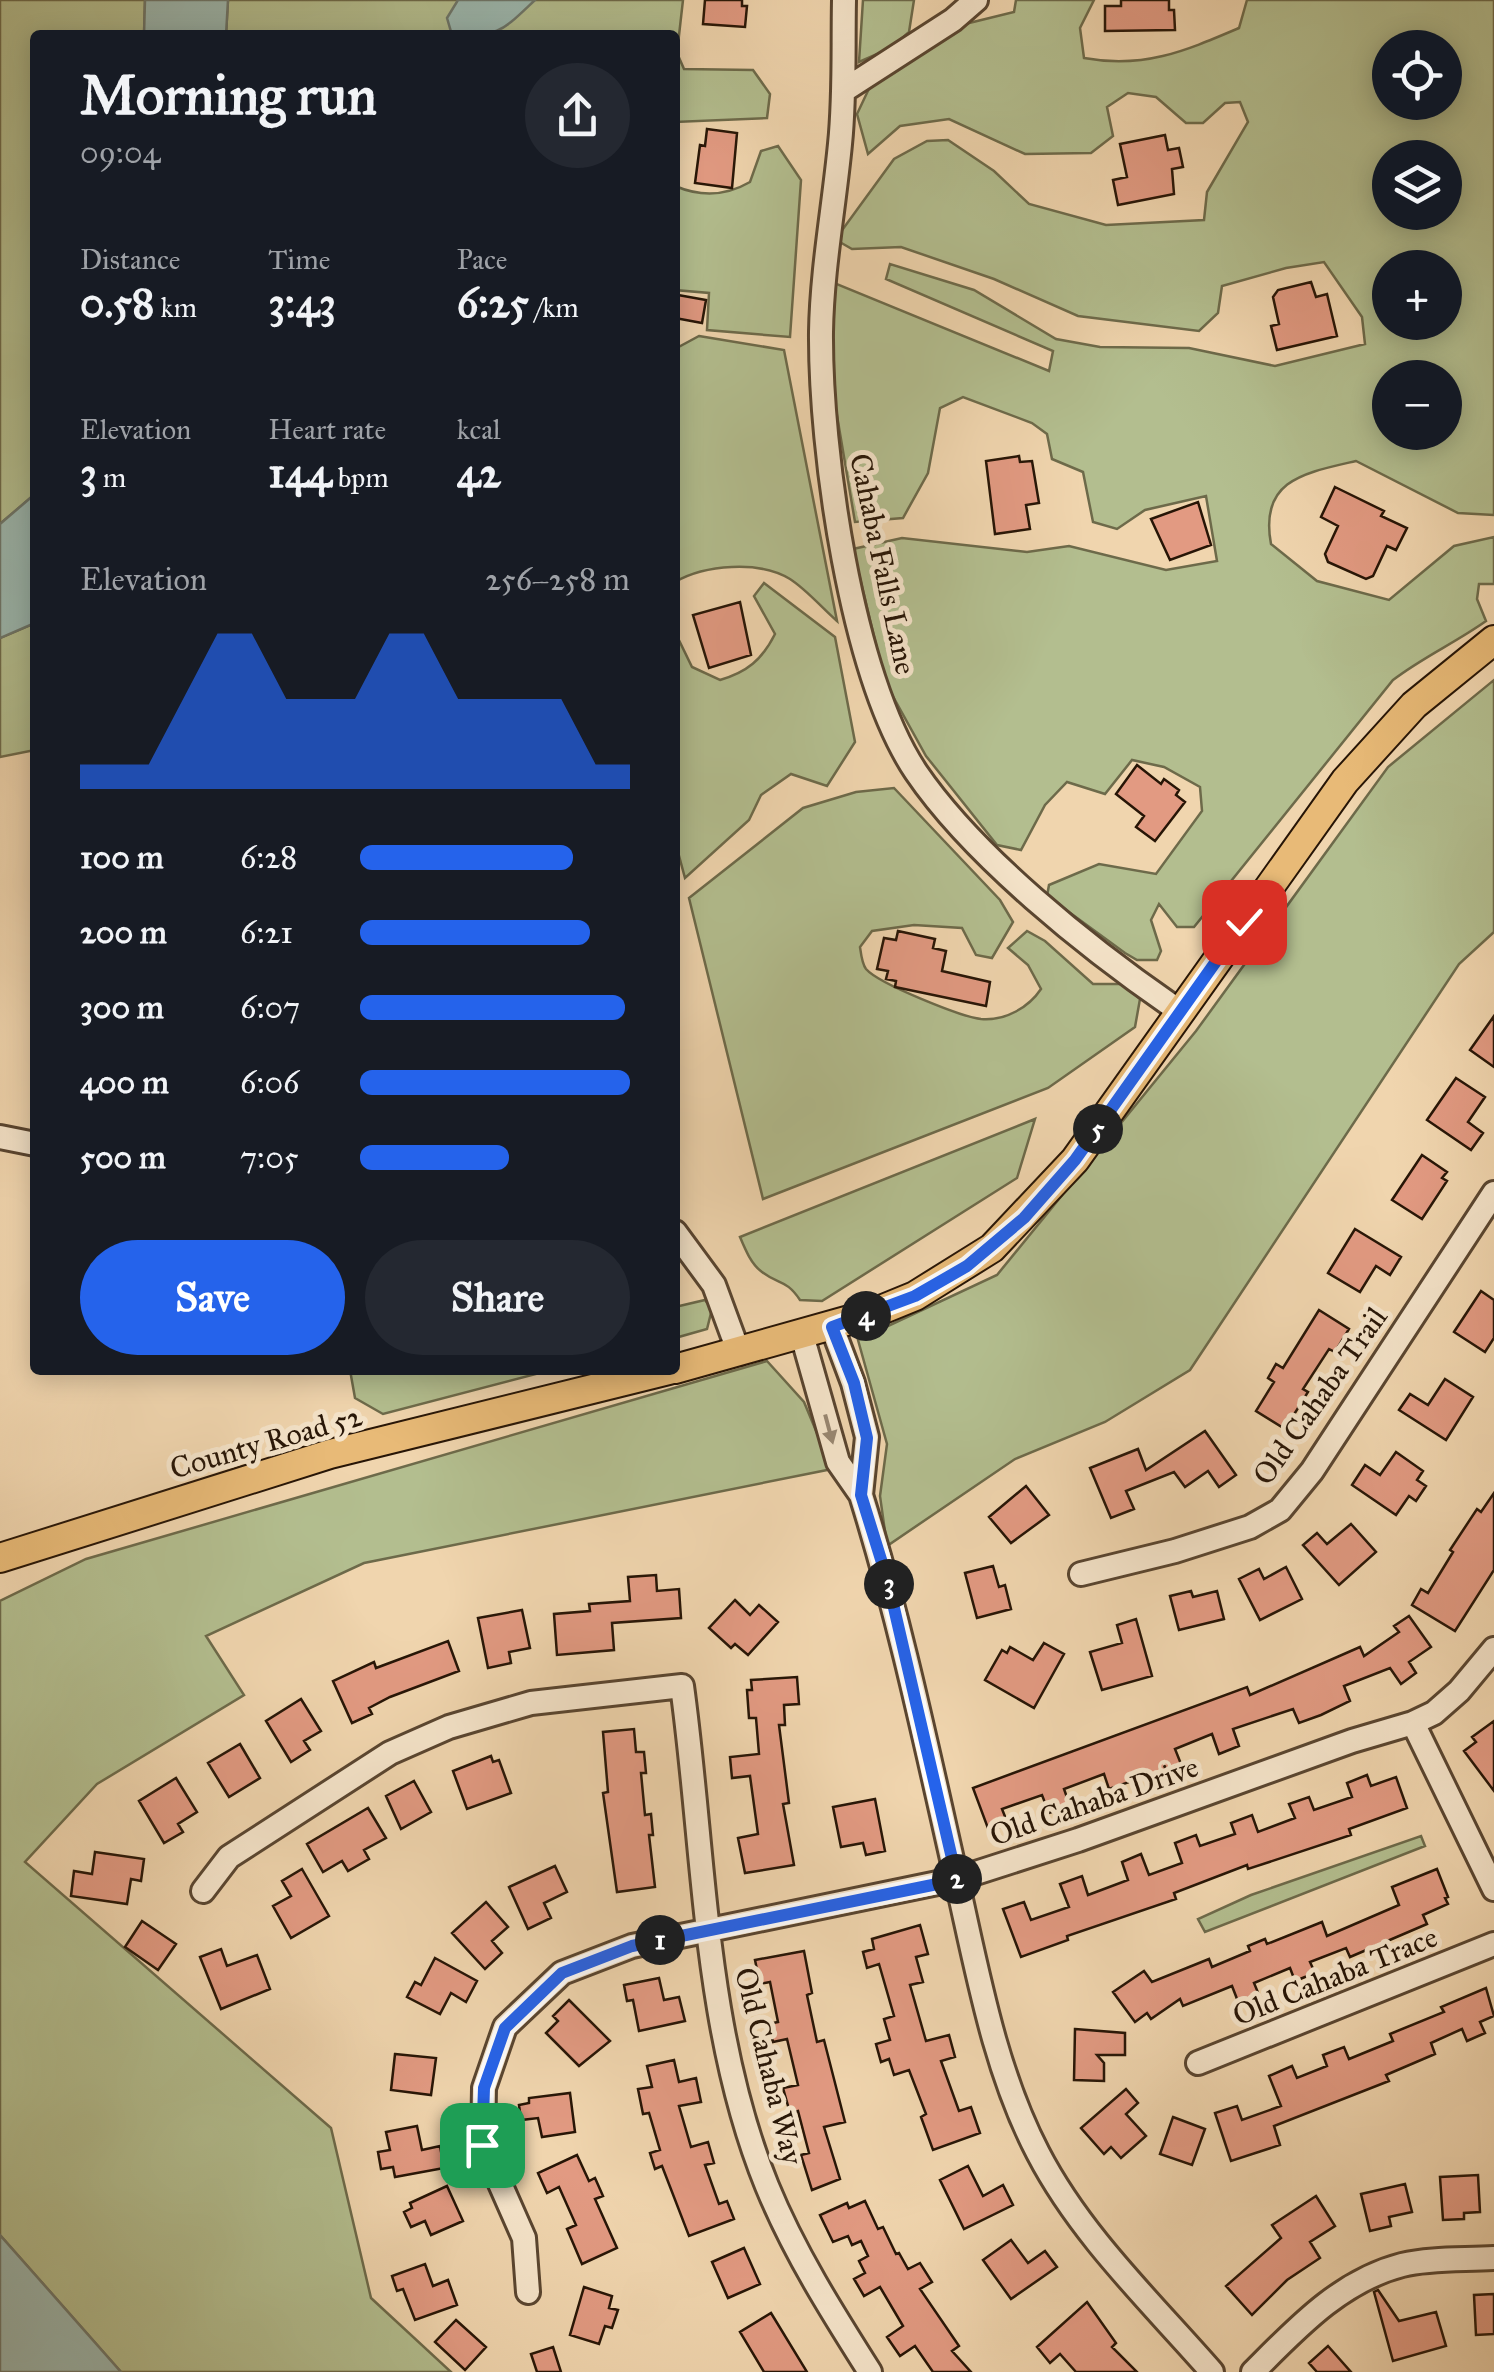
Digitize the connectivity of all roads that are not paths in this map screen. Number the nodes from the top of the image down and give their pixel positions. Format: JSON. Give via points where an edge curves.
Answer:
{"nodes":[{"id":1,"x":844,"y":0,"type":"edge"},
{"id":2,"x":976,"y":0,"type":"edge"},
{"id":3,"x":843,"y":91,"type":"junction"},
{"id":4,"x":1494,"y":640,"type":"edge"},
{"id":5,"x":1184,"y":1007,"type":"junction"},
{"id":6,"x":0,"y":1137,"type":"edge"},
{"id":7,"x":30,"y":1143,"type":"edge"},
{"id":8,"x":1494,"y":1193,"type":"edge"},
{"id":9,"x":680,"y":1239,"type":"edge"},
{"id":10,"x":832,"y":1327,"type":"junction"},
{"id":11,"x":802,"y":1335,"type":"junction"},
{"id":12,"x":739,"y":1353,"type":"junction"},
{"id":13,"x":680,"y":1367,"type":"edge"},
{"id":14,"x":648,"y":1375,"type":"edge"},
{"id":15,"x":861,"y":1495,"type":"junction"},
{"id":16,"x":0,"y":1558,"type":"edge"},
{"id":17,"x":1082,"y":1574,"type":"dead end"},
{"id":18,"x":1494,"y":1650,"type":"edge"},
{"id":19,"x":1414,"y":1723,"type":"junction"},
{"id":20,"x":957,"y":1880,"type":"junction"},
{"id":21,"x":1494,"y":1889,"type":"edge"},
{"id":22,"x":203,"y":1892,"type":"dead end"},
{"id":23,"x":708,"y":1930,"type":"junction"},
{"id":24,"x":1494,"y":1944,"type":"edge"},
{"id":25,"x":1198,"y":2064,"type":"dead end"},
{"id":26,"x":1494,"y":2258,"type":"edge"},
{"id":27,"x":528,"y":2292,"type":"dead end"},
{"id":28,"x":870,"y":2372,"type":"edge"},
{"id":29,"x":1212,"y":2372,"type":"edge"},
{"id":30,"x":1253,"y":2372,"type":"edge"}],
"edges":[{"from":1,"to":3,"type":"street","name":"Cahaba Falls Lane"},
{"from":2,"to":3,"type":"street"},
{"from":3,"to":5,"type":"street","name":"Cahaba Falls Lane","via":[[823,294],[822,376],[837,513],[873,678],[915,770],[943,807],[1076,934],[1172,1006]]},
{"from":4,"to":5,"type":"main road","name":"County Road 52","via":[[1414,706],[1345,781]]},
{"from":5,"to":10,"type":"main road","name":"County Road 52","via":[[1075,1160],[992,1248],[915,1296]]},
{"from":6,"to":7,"type":"street"},
{"from":8,"to":17,"type":"street","name":"Old Cahaba Trail","via":[[1280,1510],[1220,1538]]},
{"from":9,"to":12,"type":"street","via":[[714,1285]]},
{"from":10,"to":11,"type":"main road","name":"County Road 52"},
{"from":10,"to":15,"type":"street","via":[[867,1438]]},
{"from":11,"to":12,"type":"main road","name":"County Road 52"},
{"from":11,"to":15,"type":"street","one_way":true,"via":[[838,1462]]},
{"from":12,"to":13,"type":"main road","name":"County Road 52"},
{"from":14,"to":16,"type":"main road","name":"County Road 52","via":[[313,1459]]},
{"from":15,"to":20,"type":"street","via":[[888,1582]]},
{"from":18,"to":19,"type":"street","name":"Old Cahaba Drive","via":[[1458,1691]]},
{"from":19,"to":20,"type":"street","name":"Old Cahaba Drive"},
{"from":19,"to":21,"type":"street"},
{"from":20,"to":23,"type":"street","name":"Old Cahaba Drive"},
{"from":20,"to":29,"type":"street","via":[[1014,2102],[1038,2154],[1078,2219]]},
{"from":22,"to":23,"type":"street","name":"Old Cahaba Way","via":[[229,1857],[390,1753],[448,1727],[530,1703],[682,1686]]},
{"from":23,"to":27,"type":"street","name":"Old Cahaba Drive","via":[[632,1946],[562,1973],[505,2028],[484,2088],[482,2145],[524,2238]]},
{"from":23,"to":28,"type":"street","name":"Old Cahaba Way","via":[[718,2008],[767,2186],[817,2288]]},
{"from":24,"to":25,"type":"street","name":"Old Cahaba Trace"},
{"from":26,"to":30,"type":"street","via":[[1402,2265],[1370,2277],[1330,2300]]}]}
